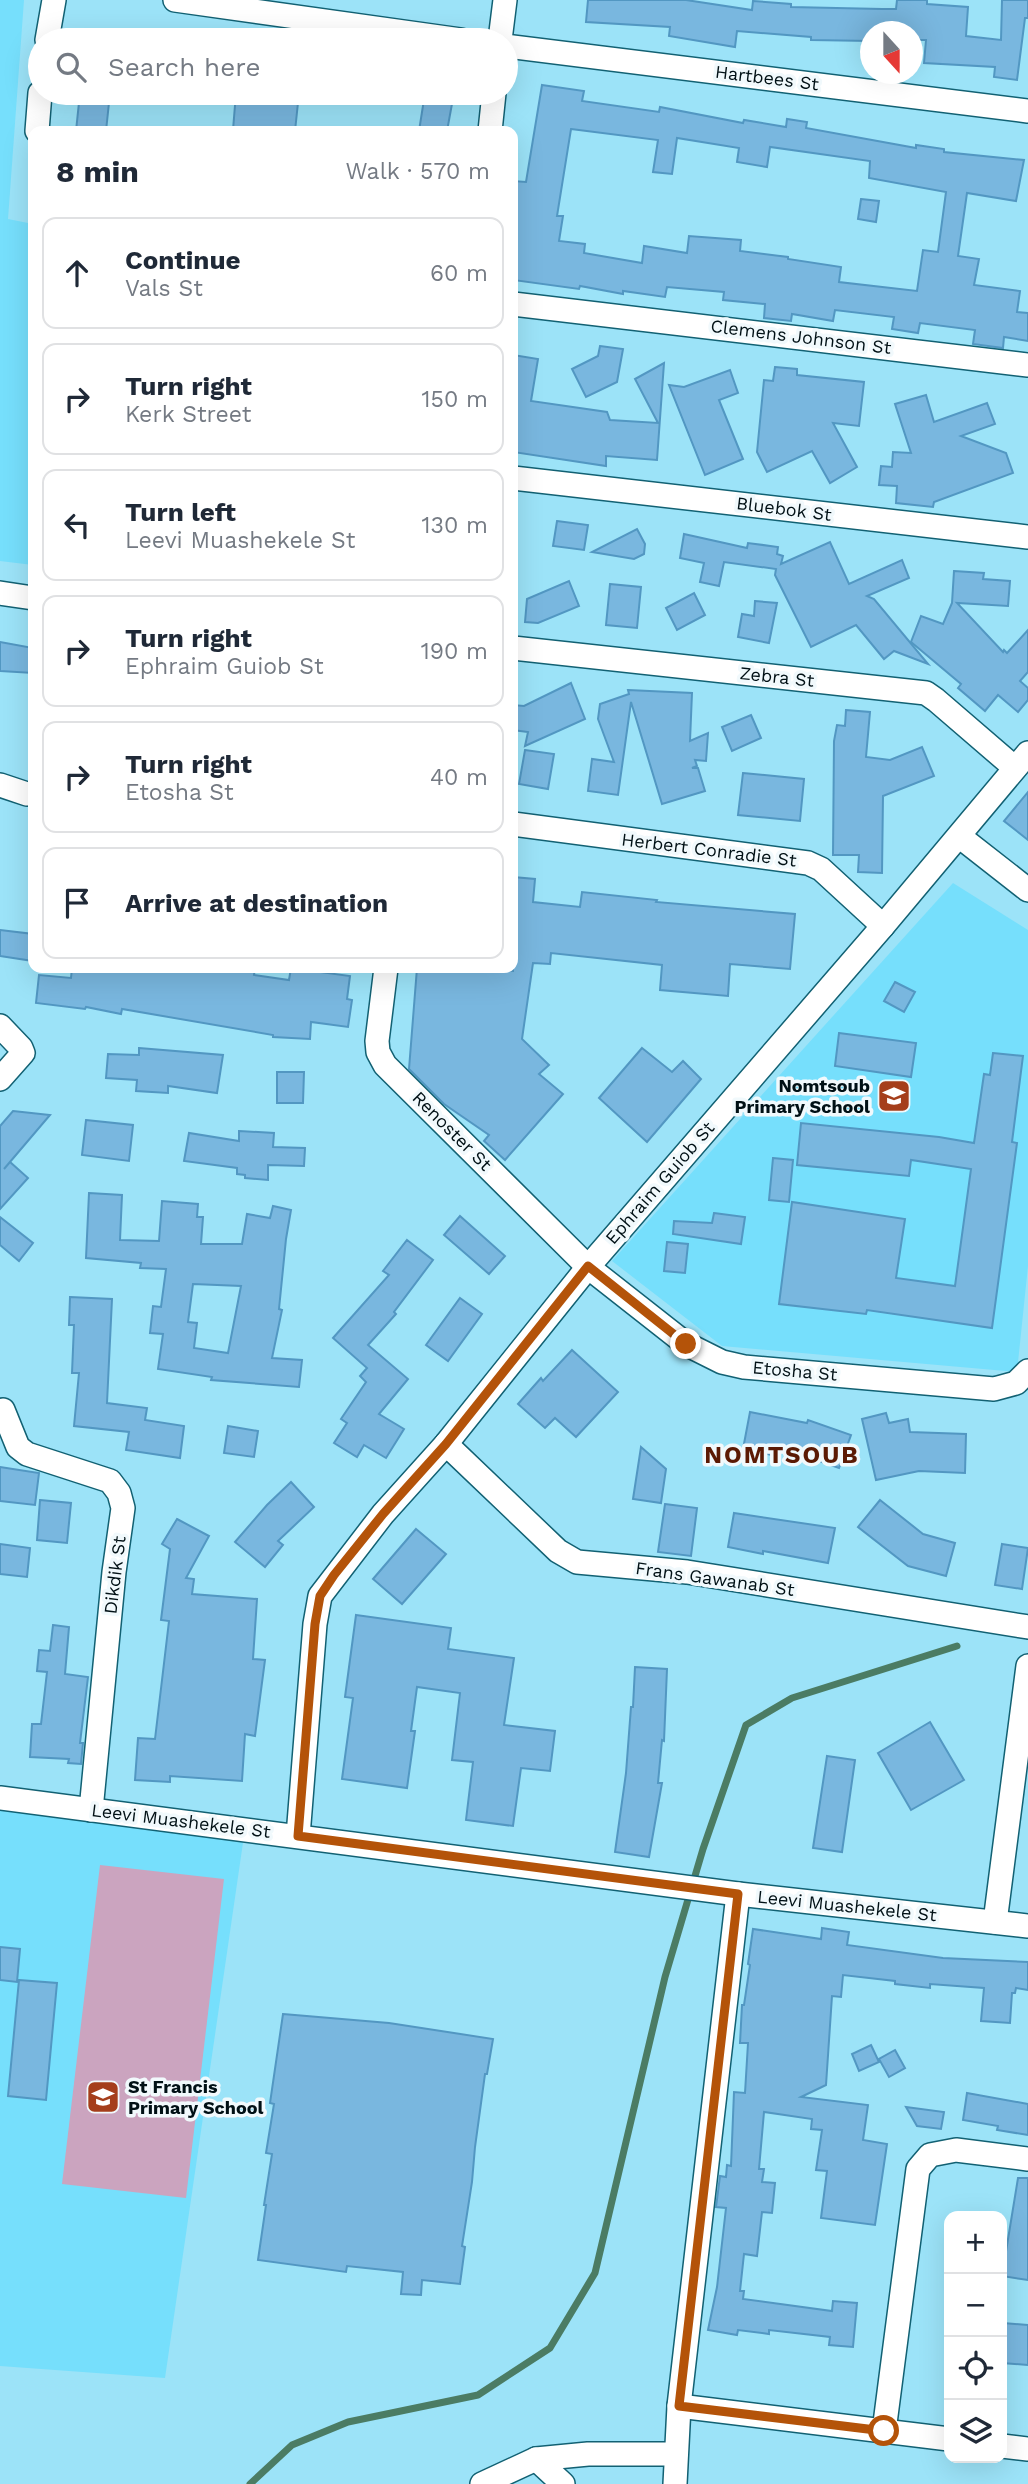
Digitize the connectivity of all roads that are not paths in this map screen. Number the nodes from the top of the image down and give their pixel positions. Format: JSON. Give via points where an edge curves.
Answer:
{"nodes":[{"id":1,"x":54,"y":0,"type":"edge"},
{"id":2,"x":175,"y":0,"type":"edge"},
{"id":3,"x":505,"y":0,"type":"edge"},
{"id":4,"x":49,"y":28,"type":"edge"},
{"id":5,"x":375,"y":28,"type":"edge"},
{"id":6,"x":502,"y":28,"type":"edge"},
{"id":7,"x":518,"y":47,"type":"edge"},
{"id":8,"x":39,"y":105,"type":"edge"},
{"id":9,"x":493,"y":105,"type":"edge"},
{"id":10,"x":1028,"y":111,"type":"edge"},
{"id":11,"x":37,"y":126,"type":"edge"},
{"id":12,"x":491,"y":126,"type":"edge"},
{"id":13,"x":518,"y":304,"type":"edge"},
{"id":14,"x":1028,"y":365,"type":"edge"},
{"id":15,"x":518,"y":479,"type":"edge"},
{"id":16,"x":1028,"y":537,"type":"edge"},
{"id":17,"x":0,"y":593,"type":"edge"},
{"id":18,"x":28,"y":597,"type":"edge"},
{"id":19,"x":518,"y":649,"type":"edge"},
{"id":20,"x":1022,"y":761,"type":"edge"},
{"id":21,"x":0,"y":785,"type":"edge"},
{"id":22,"x":27,"y":794,"type":"dead end"},
{"id":23,"x":518,"y":825,"type":"edge"},
{"id":24,"x":959,"y":836,"type":"junction"},
{"id":25,"x":1028,"y":890,"type":"edge"},
{"id":26,"x":883,"y":926,"type":"junction"},
{"id":27,"x":385,"y":973,"type":"edge"},
{"id":28,"x":0,"y":1026,"type":"edge"},
{"id":29,"x":0,"y":1079,"type":"edge"},
{"id":30,"x":588,"y":1266,"type":"junction"},
{"id":31,"x":1028,"y":1371,"type":"edge"},
{"id":32,"x":3,"y":1410,"type":"dead end"},
{"id":33,"x":446,"y":1444,"type":"junction"},
{"id":34,"x":1028,"y":1627,"type":"edge"},
{"id":35,"x":1028,"y":1666,"type":"edge"},
{"id":36,"x":0,"y":1798,"type":"edge"},
{"id":37,"x":91,"y":1810,"type":"junction"},
{"id":38,"x":298,"y":1836,"type":"junction"},
{"id":39,"x":727,"y":1893,"type":"junction"},
{"id":40,"x":995,"y":1922,"type":"junction"},
{"id":41,"x":1028,"y":1926,"type":"edge"},
{"id":42,"x":1028,"y":2159,"type":"edge"},
{"id":43,"x":679,"y":2406,"type":"junction"},
{"id":44,"x":884,"y":2431,"type":"junction"},
{"id":45,"x":944,"y":2438,"type":"edge"},
{"id":46,"x":1007,"y":2447,"type":"edge"},
{"id":47,"x":1028,"y":2449,"type":"edge"},
{"id":48,"x":676,"y":2454,"type":"junction"},
{"id":49,"x":536,"y":2459,"type":"junction"},
{"id":50,"x":482,"y":2484,"type":"edge"},
{"id":51,"x":563,"y":2484,"type":"edge"},
{"id":52,"x":675,"y":2484,"type":"edge"}],
"edges":[{"from":1,"to":4,"type":"street"},
{"from":2,"to":5,"type":"street"},
{"from":3,"to":6,"type":"street"},
{"from":7,"to":10,"type":"street","name":"Hartbees St"},
{"from":8,"to":11,"type":"street"},
{"from":9,"to":12,"type":"street"},
{"from":13,"to":14,"type":"street","name":"Clemens Johnson St"},
{"from":15,"to":16,"type":"street","name":"Bluebok St"},
{"from":17,"to":18,"type":"street"},
{"from":19,"to":20,"type":"street","name":"Zebra St","via":[[926,693]]},
{"from":20,"to":24,"type":"street","name":"Ephraim Guiob St"},
{"from":21,"to":22,"type":"street"},
{"from":23,"to":26,"type":"street","name":"Herbert Conradie St","via":[[808,863],[821,869]]},
{"from":24,"to":25,"type":"street"},
{"from":24,"to":26,"type":"street","name":"Ephraim Guiob St"},
{"from":26,"to":30,"type":"street","name":"Ephraim Guiob St"},
{"from":27,"to":30,"type":"street","name":"Renoster St","via":[[377,1041],[386,1065]]},
{"from":28,"to":29,"type":"street","via":[[23,1053]]},
{"from":30,"to":31,"type":"street","name":"Etosha St","via":[[686,1344],[722,1362],[994,1389],[1016,1383]]},
{"from":30,"to":33,"type":"street","name":"Ephraim Guiob St"},
{"from":32,"to":37,"type":"street","name":"Dikdik St","via":[[18,1447],[27,1454],[110,1481],[121,1501]]},
{"from":33,"to":34,"type":"street","name":"Frans Gawanab St","via":[[558,1551],[577,1562],[687,1572]]},
{"from":33,"to":38,"type":"street","name":"Ephraim Guiob St","via":[[383,1514],[320,1596]]},
{"from":35,"to":40,"type":"street"},
{"from":36,"to":37,"type":"street","name":"Leevi Muashekele St"},
{"from":37,"to":38,"type":"street","name":"Leevi Muashekele St"},
{"from":38,"to":39,"type":"street","name":"Leevi Muashekele St"},
{"from":39,"to":40,"type":"street","name":"Leevi Muashekele St"},
{"from":39,"to":43,"type":"street"},
{"from":40,"to":41,"type":"street","name":"Leevi Muashekele St"},
{"from":42,"to":44,"type":"street","via":[[956,2150],[930,2155],[918,2169]]},
{"from":43,"to":44,"type":"street"},
{"from":43,"to":48,"type":"street"},
{"from":44,"to":45,"type":"street"},
{"from":46,"to":47,"type":"street"},
{"from":48,"to":49,"type":"street"},
{"from":48,"to":52,"type":"street"},
{"from":49,"to":50,"type":"street"},
{"from":49,"to":51,"type":"street"}]}
